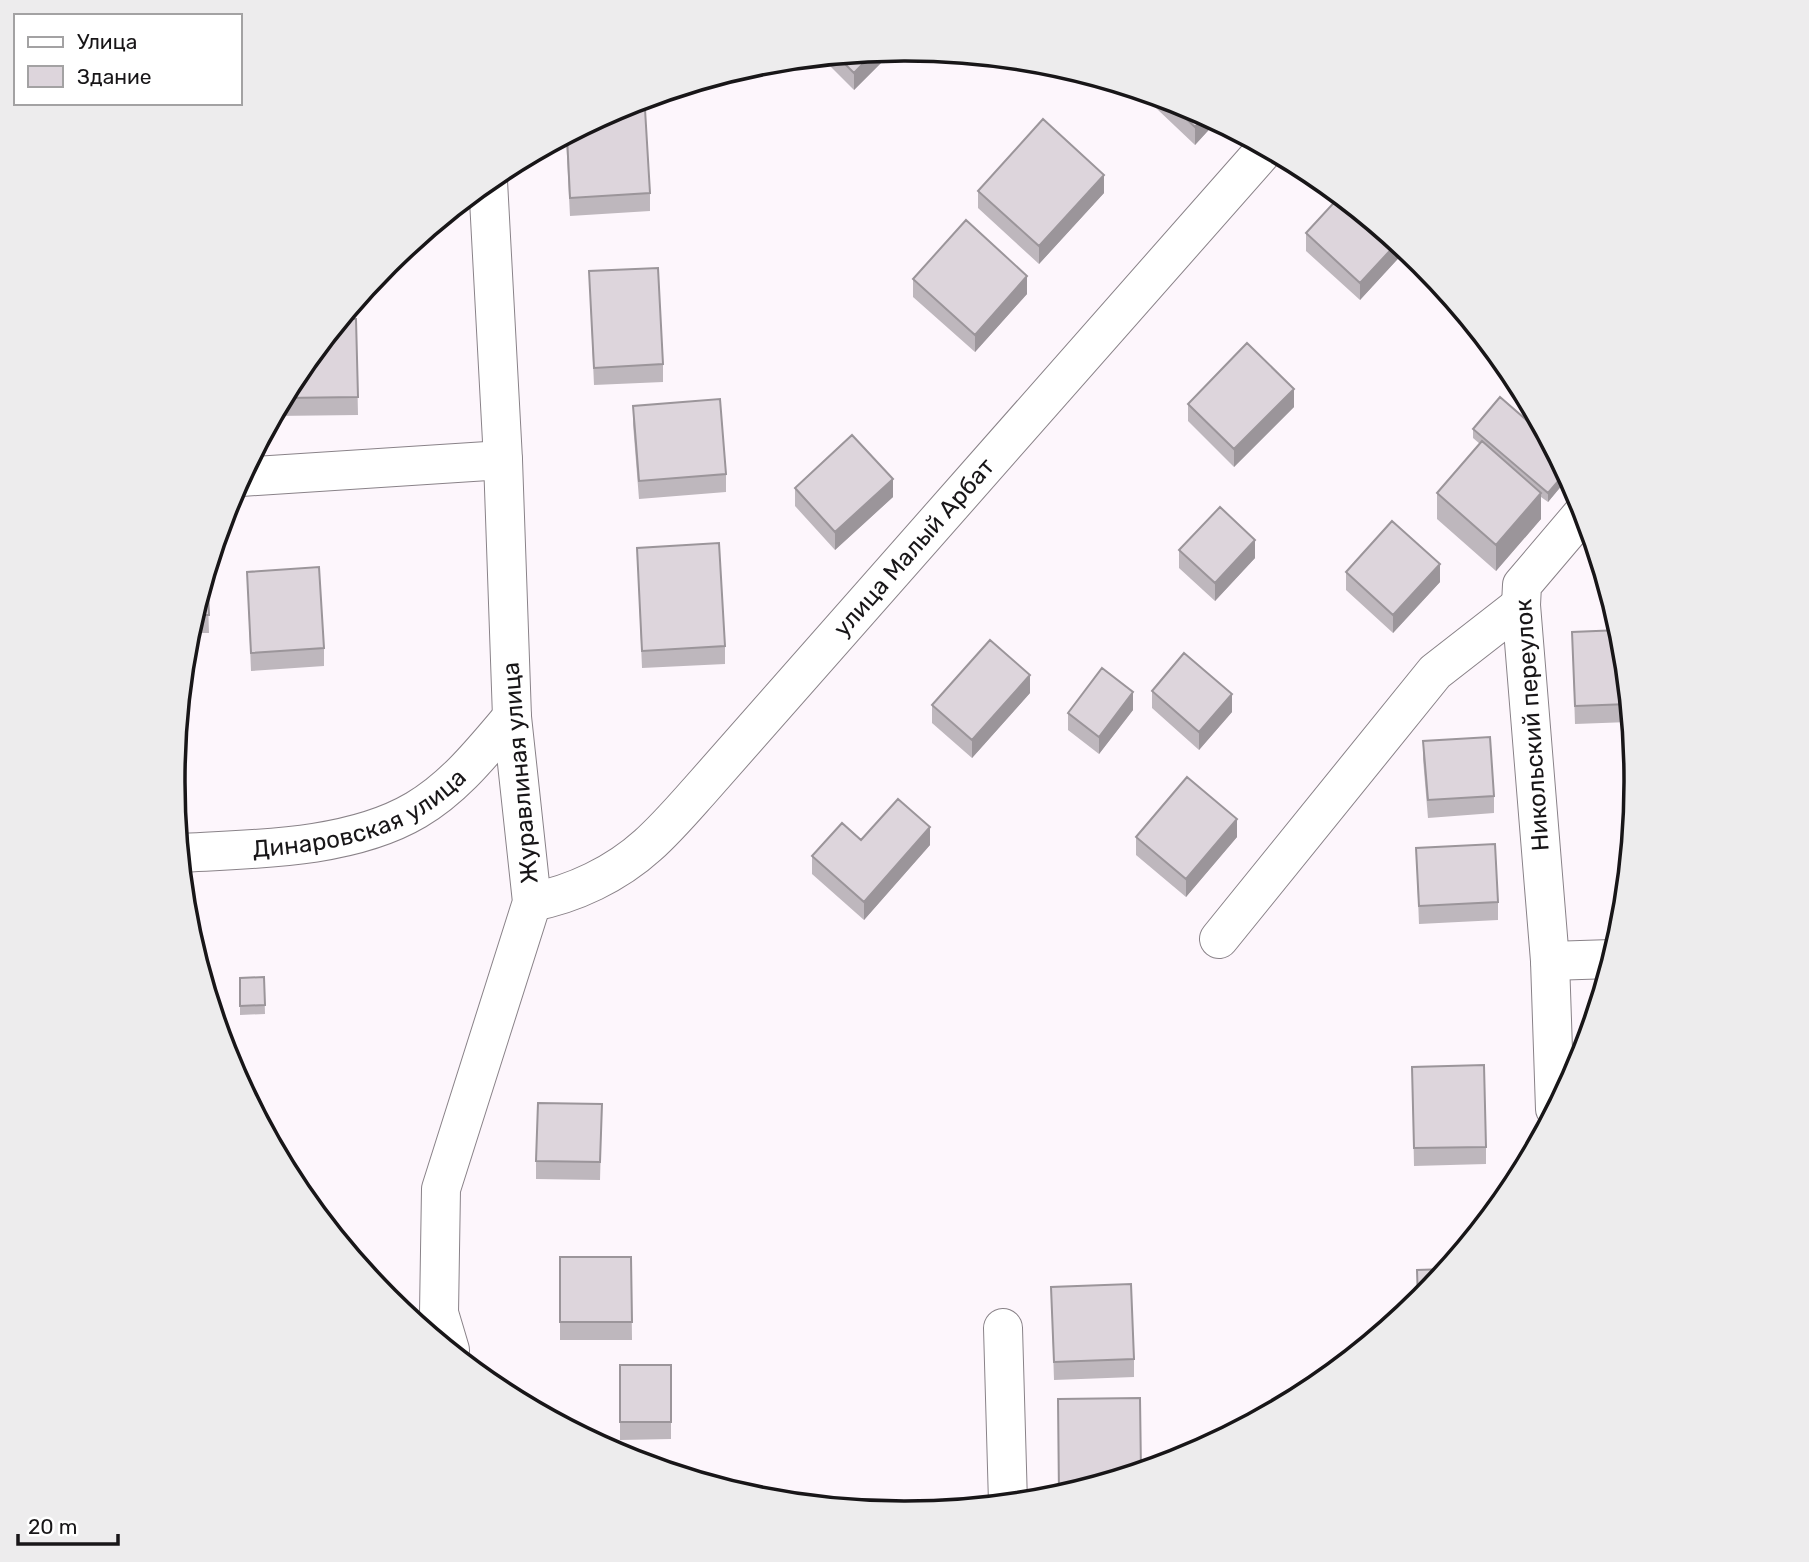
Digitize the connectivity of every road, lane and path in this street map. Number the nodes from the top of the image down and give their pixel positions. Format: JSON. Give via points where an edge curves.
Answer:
{"nodes":[{"id":1,"x":1259,"y":155,"type":"edge"},
{"id":2,"x":489,"y":194,"type":"edge"},
{"id":3,"x":502,"y":460,"type":"junction"},
{"id":4,"x":253,"y":476,"type":"edge"},
{"id":5,"x":1575,"y":522,"type":"edge"},
{"id":6,"x":1521,"y":605,"type":"junction"},
{"id":7,"x":512,"y":717,"type":"junction"},
{"id":8,"x":189,"y":853,"type":"edge"},
{"id":9,"x":532,"y":902,"type":"junction"},
{"id":10,"x":1219,"y":939,"type":"dead end"},
{"id":11,"x":1602,"y":959,"type":"edge"},
{"id":12,"x":1550,"y":961,"type":"junction"},
{"id":13,"x":1554,"y":1089,"type":"edge"},
{"id":14,"x":1003,"y":1328,"type":"dead end"},
{"id":15,"x":445,"y":1335,"type":"edge"},
{"id":16,"x":1008,"y":1493,"type":"edge"}],
"edges":[{"from":1,"to":9,"type":"street","name":"улица Малый Арбат","via":[[648,846],[606,875],[561,896]]},
{"from":2,"to":3,"type":"street","name":"Журавлиная улица"},
{"from":3,"to":4,"type":"street"},
{"from":3,"to":7,"type":"street","name":"Журавлиная улица"},
{"from":5,"to":6,"type":"street","name":"Никольский переулок","via":[[1522,585]]},
{"from":6,"to":10,"type":"street","via":[[1435,672]]},
{"from":6,"to":12,"type":"street","name":"Никольский переулок"},
{"from":7,"to":8,"type":"street","name":"Динаровская улица","via":[[466,771],[416,810],[368,831],[278,848]]},
{"from":7,"to":9,"type":"street","name":"Журавлиная улица"},
{"from":9,"to":15,"type":"street","name":"Журавлиная улица","via":[[441,1189],[439,1314]]},
{"from":11,"to":12,"type":"street"},
{"from":12,"to":13,"type":"street","name":"Никольский переулок"},
{"from":14,"to":16,"type":"street"}]}
